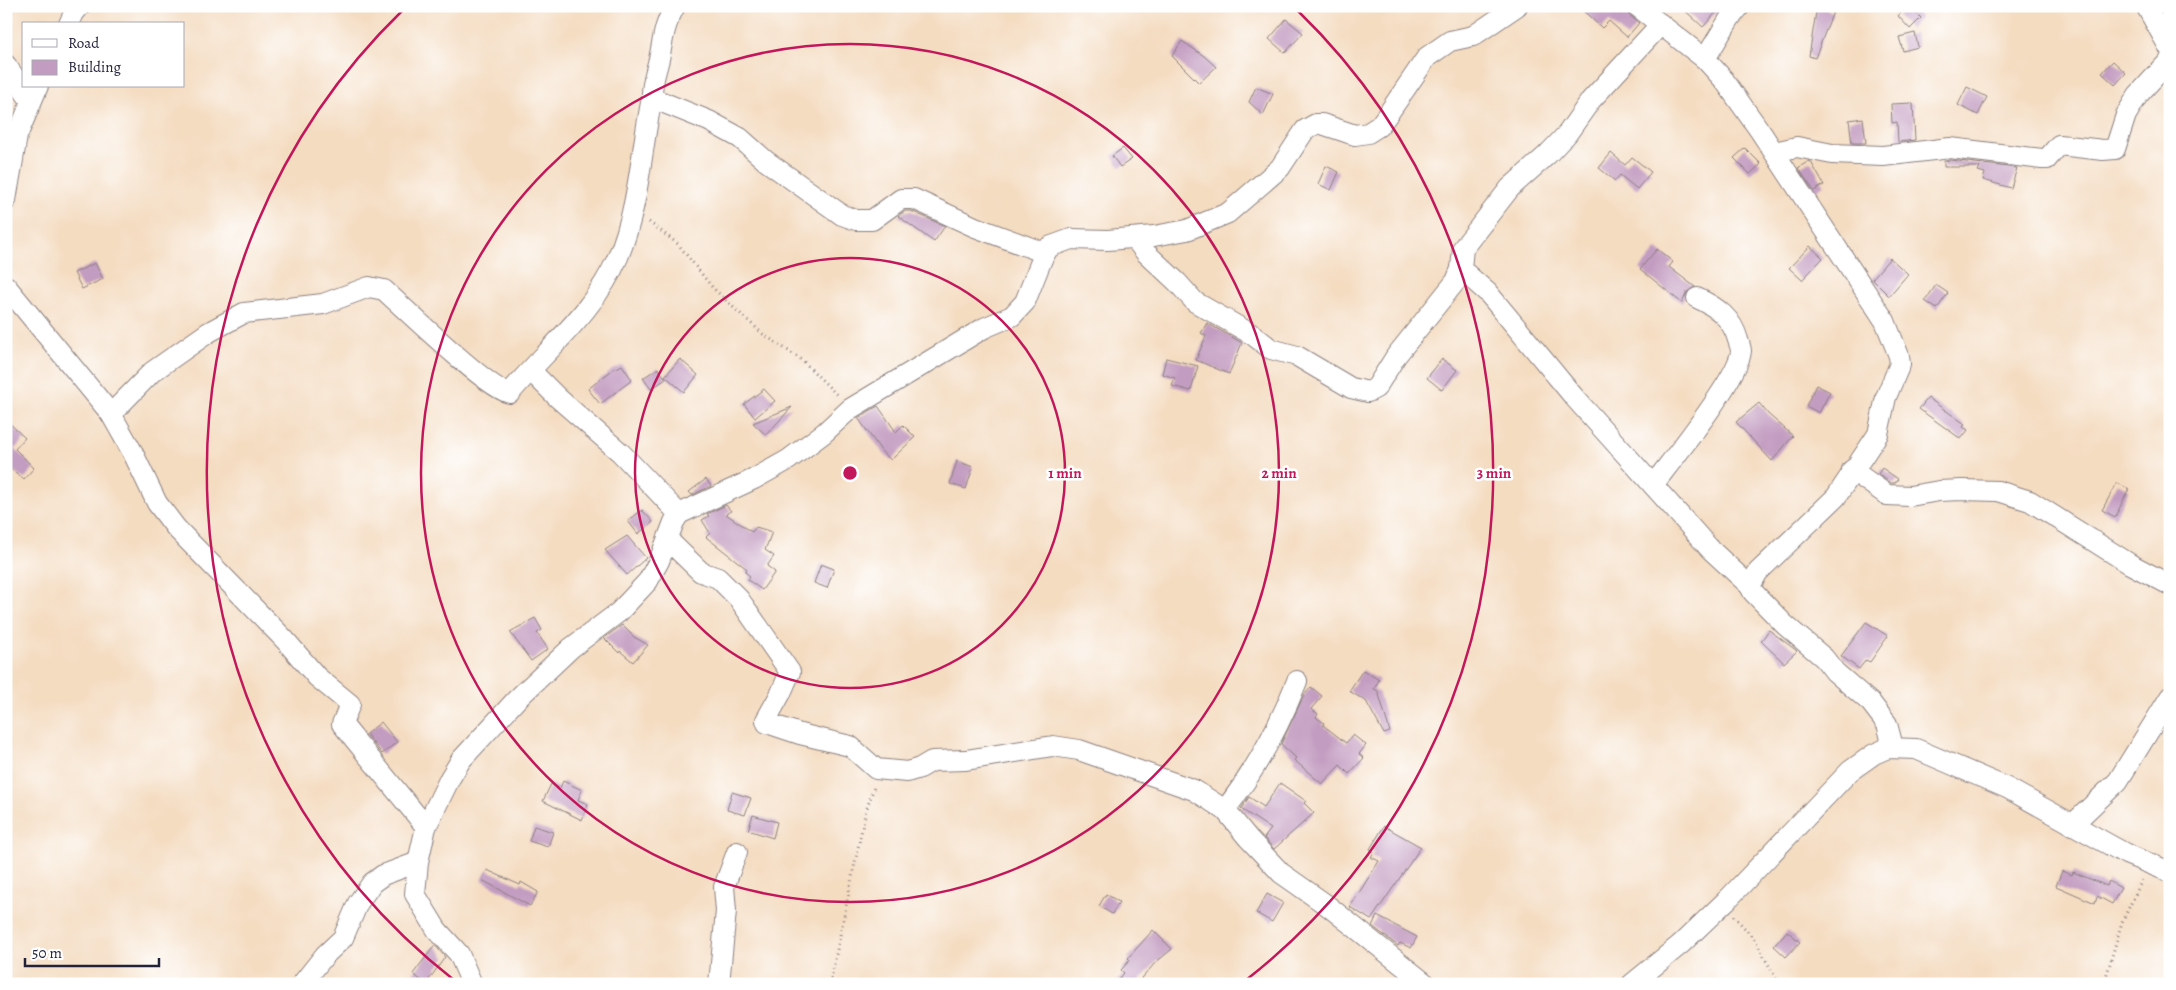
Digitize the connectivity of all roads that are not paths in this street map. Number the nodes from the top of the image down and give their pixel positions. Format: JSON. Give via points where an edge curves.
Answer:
{"nodes":[{"id":1,"x":80,"y":6,"type":"edge"},
{"id":2,"x":675,"y":6,"type":"edge"},
{"id":3,"x":1517,"y":6,"type":"edge"},
{"id":4,"x":1637,"y":6,"type":"edge"},
{"id":5,"x":1740,"y":6,"type":"edge"},
{"id":6,"x":2146,"y":6,"type":"edge"},
{"id":7,"x":70,"y":22,"type":"edge"},
{"id":8,"x":1661,"y":24,"type":"junction"},
{"id":9,"x":2170,"y":50,"type":"edge"},
{"id":10,"x":1705,"y":58,"type":"junction"},
{"id":11,"x":2170,"y":60,"type":"edge"},
{"id":12,"x":6,"y":65,"type":"edge"},
{"id":13,"x":22,"y":80,"type":"edge"},
{"id":14,"x":35,"y":93,"type":"edge"},
{"id":15,"x":652,"y":98,"type":"junction"},
{"id":16,"x":1774,"y":152,"type":"junction"},
{"id":17,"x":6,"y":200,"type":"edge"},
{"id":18,"x":1134,"y":238,"type":"junction"},
{"id":19,"x":1045,"y":253,"type":"junction"},
{"id":20,"x":1461,"y":269,"type":"junction"},
{"id":21,"x":6,"y":286,"type":"edge"},
{"id":22,"x":1697,"y":298,"type":"dead end"},
{"id":23,"x":532,"y":371,"type":"junction"},
{"id":24,"x":111,"y":414,"type":"junction"},
{"id":25,"x":1852,"y":470,"type":"junction"},
{"id":26,"x":1653,"y":485,"type":"junction"},
{"id":27,"x":678,"y":514,"type":"junction"},
{"id":28,"x":668,"y":540,"type":"junction"},
{"id":29,"x":2170,"y":585,"type":"edge"},
{"id":30,"x":1750,"y":586,"type":"junction"},
{"id":31,"x":1297,"y":681,"type":"dead end"},
{"id":32,"x":2170,"y":696,"type":"edge"},
{"id":33,"x":2163,"y":725,"type":"edge"},
{"id":34,"x":1888,"y":748,"type":"junction"},
{"id":35,"x":1225,"y":810,"type":"junction"},
{"id":36,"x":2072,"y":824,"type":"junction"},
{"id":37,"x":426,"y":827,"type":"junction"},
{"id":38,"x":737,"y":852,"type":"dead end"},
{"id":39,"x":418,"y":862,"type":"junction"},
{"id":40,"x":2170,"y":872,"type":"edge"},
{"id":41,"x":302,"y":984,"type":"edge"},
{"id":42,"x":472,"y":984,"type":"edge"},
{"id":43,"x":719,"y":984,"type":"edge"},
{"id":44,"x":1426,"y":984,"type":"edge"},
{"id":45,"x":1632,"y":984,"type":"edge"}],
"edges":[{"from":1,"to":7,"type":"street"},
{"from":2,"to":15,"type":"street","via":[[665,24],[651,89]]},
{"from":3,"to":18,"type":"street","via":[[1473,36],[1450,40],[1427,57],[1379,126],[1368,133],[1354,135],[1316,124],[1305,130],[1280,168],[1228,213],[1187,230]]},
{"from":4,"to":8,"type":"street"},
{"from":5,"to":10,"type":"street"},
{"from":6,"to":9,"type":"street"},
{"from":8,"to":10,"type":"street"},
{"from":8,"to":20,"type":"street","via":[[1596,93],[1547,155],[1510,188],[1463,248]]},
{"from":10,"to":16,"type":"street"},
{"from":11,"to":16,"type":"street","via":[[2138,95],[2126,115],[2115,149],[2059,145],[2047,159],[1950,148],[1883,156],[1832,154],[1797,147]]},
{"from":12,"to":13,"type":"street"},
{"from":14,"to":17,"type":"street","via":[[17,136]]},
{"from":15,"to":19,"type":"street","via":[[710,121],[740,138],[842,215],[856,220],[872,220],[901,199],[914,200]]},
{"from":15,"to":23,"type":"street","via":[[632,208],[618,257],[589,305]]},
{"from":16,"to":25,"type":"street","via":[[1885,321],[1899,356],[1900,364],[1886,397],[1878,434]]},
{"from":18,"to":19,"type":"street","via":[[1071,239],[1049,247]]},
{"from":18,"to":20,"type":"street","via":[[1195,302],[1271,349],[1297,356],[1351,388],[1368,392],[1376,388],[1396,356],[1456,281]]},
{"from":19,"to":27,"type":"street","via":[[1025,302],[1012,316],[984,328],[850,409],[788,460]]},
{"from":20,"to":26,"type":"street","via":[[1488,292],[1574,397]]},
{"from":21,"to":24,"type":"street"},
{"from":22,"to":26,"type":"street","via":[[1716,307],[1734,327],[1741,350],[1736,368],[1714,403]]},
{"from":23,"to":24,"type":"street","via":[[510,393],[504,393],[462,361],[384,290],[369,288],[323,304],[244,313],[209,332],[152,372]]},
{"from":23,"to":27,"type":"street","via":[[621,453]]},
{"from":24,"to":37,"type":"street","via":[[157,503],[176,528],[317,677],[350,704],[342,724]]},
{"from":25,"to":29,"type":"street","via":[[1887,496],[1939,491],[1998,491],[2030,501],[2130,564]]},
{"from":25,"to":30,"type":"street","via":[[1836,497],[1765,565]]},
{"from":26,"to":30,"type":"street","via":[[1711,550]]},
{"from":27,"to":28,"type":"street"},
{"from":28,"to":35,"type":"street","via":[[701,572],[718,578],[739,599],[790,672],[766,720],[767,724],[850,746],[876,769],[907,772],[932,760],[966,760],[1053,746],[1079,750],[1194,790]]},
{"from":28,"to":37,"type":"street","via":[[648,581],[636,594],[517,699],[461,760]]},
{"from":30,"to":34,"type":"street","via":[[1785,625],[1871,703],[1888,724],[1891,739]]},
{"from":31,"to":35,"type":"street","via":[[1268,744]]},
{"from":32,"to":33,"type":"street"},
{"from":33,"to":36,"type":"street","via":[[2118,782]]},
{"from":34,"to":36,"type":"street","via":[[1916,749],[1939,758],[2007,788]]},
{"from":34,"to":45,"type":"street","via":[[1850,771],[1722,905]]},
{"from":35,"to":44,"type":"street","via":[[1282,873]]},
{"from":36,"to":40,"type":"street","via":[[2126,854]]},
{"from":37,"to":39,"type":"street"},
{"from":38,"to":43,"type":"street","via":[[724,887],[726,911]]},
{"from":39,"to":41,"type":"street","via":[[383,875],[372,883],[358,903],[342,938]]},
{"from":39,"to":42,"type":"street","via":[[415,894],[437,930],[459,954]]}]}
